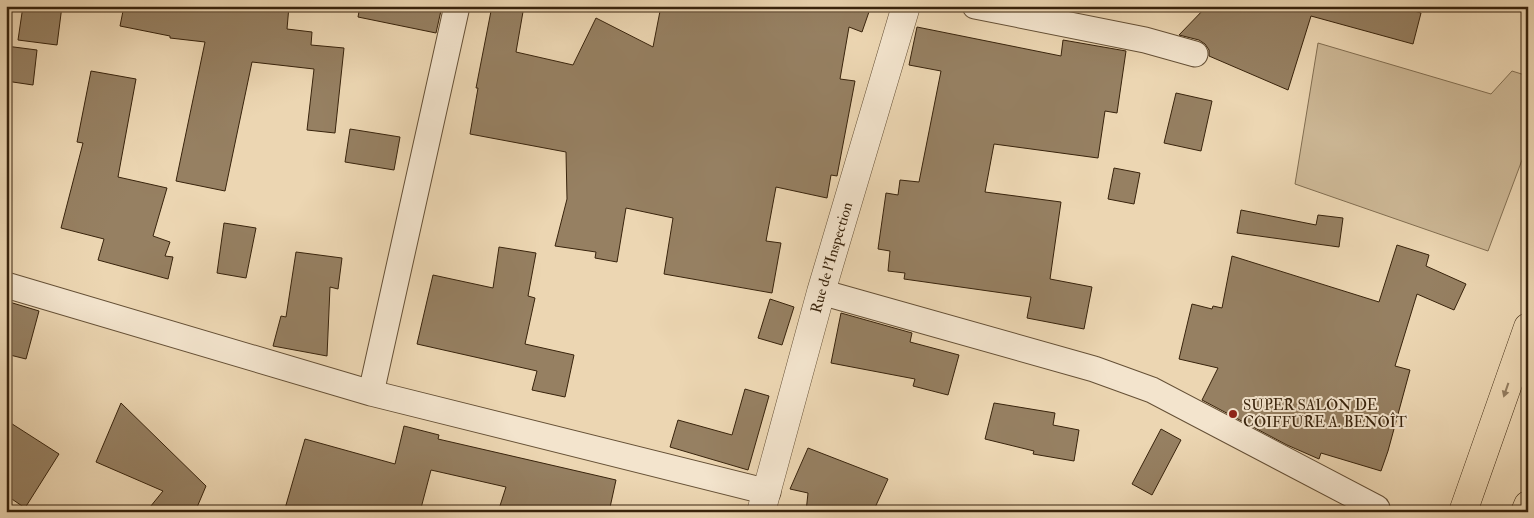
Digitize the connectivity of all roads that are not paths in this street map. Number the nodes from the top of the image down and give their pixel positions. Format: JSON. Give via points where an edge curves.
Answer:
{"nodes":[{"id":1,"x":457,"y":6,"type":"edge"},
{"id":2,"x":906,"y":6,"type":"edge"},
{"id":3,"x":975,"y":6,"type":"edge"},
{"id":4,"x":1195,"y":54,"type":"dead end"},
{"id":5,"x":6,"y":285,"type":"edge"},
{"id":6,"x":821,"y":292,"type":"junction"},
{"id":7,"x":1528,"y":327,"type":"edge"},
{"id":8,"x":371,"y":393,"type":"junction"},
{"id":9,"x":764,"y":502,"type":"edge"},
{"id":10,"x":1528,"y":505,"type":"edge"},
{"id":11,"x":1376,"y":512,"type":"edge"},
{"id":12,"x":1463,"y":512,"type":"edge"},
{"id":13,"x":1525,"y":512,"type":"edge"}],
"edges":[{"from":1,"to":8,"type":"street"},
{"from":2,"to":6,"type":"street","name":"Rue de l'Inspection"},
{"from":3,"to":4,"type":"street","via":[[1145,40]]},
{"from":5,"to":8,"type":"street"},
{"from":6,"to":9,"type":"street","name":"Rue de l'Inspection"},
{"from":6,"to":11,"type":"street","via":[[1094,369],[1152,390],[1377,508]]},
{"from":7,"to":12,"type":"highway","one_way":true},
{"from":8,"to":9,"type":"street"},
{"from":10,"to":13,"type":"highway"}]}
